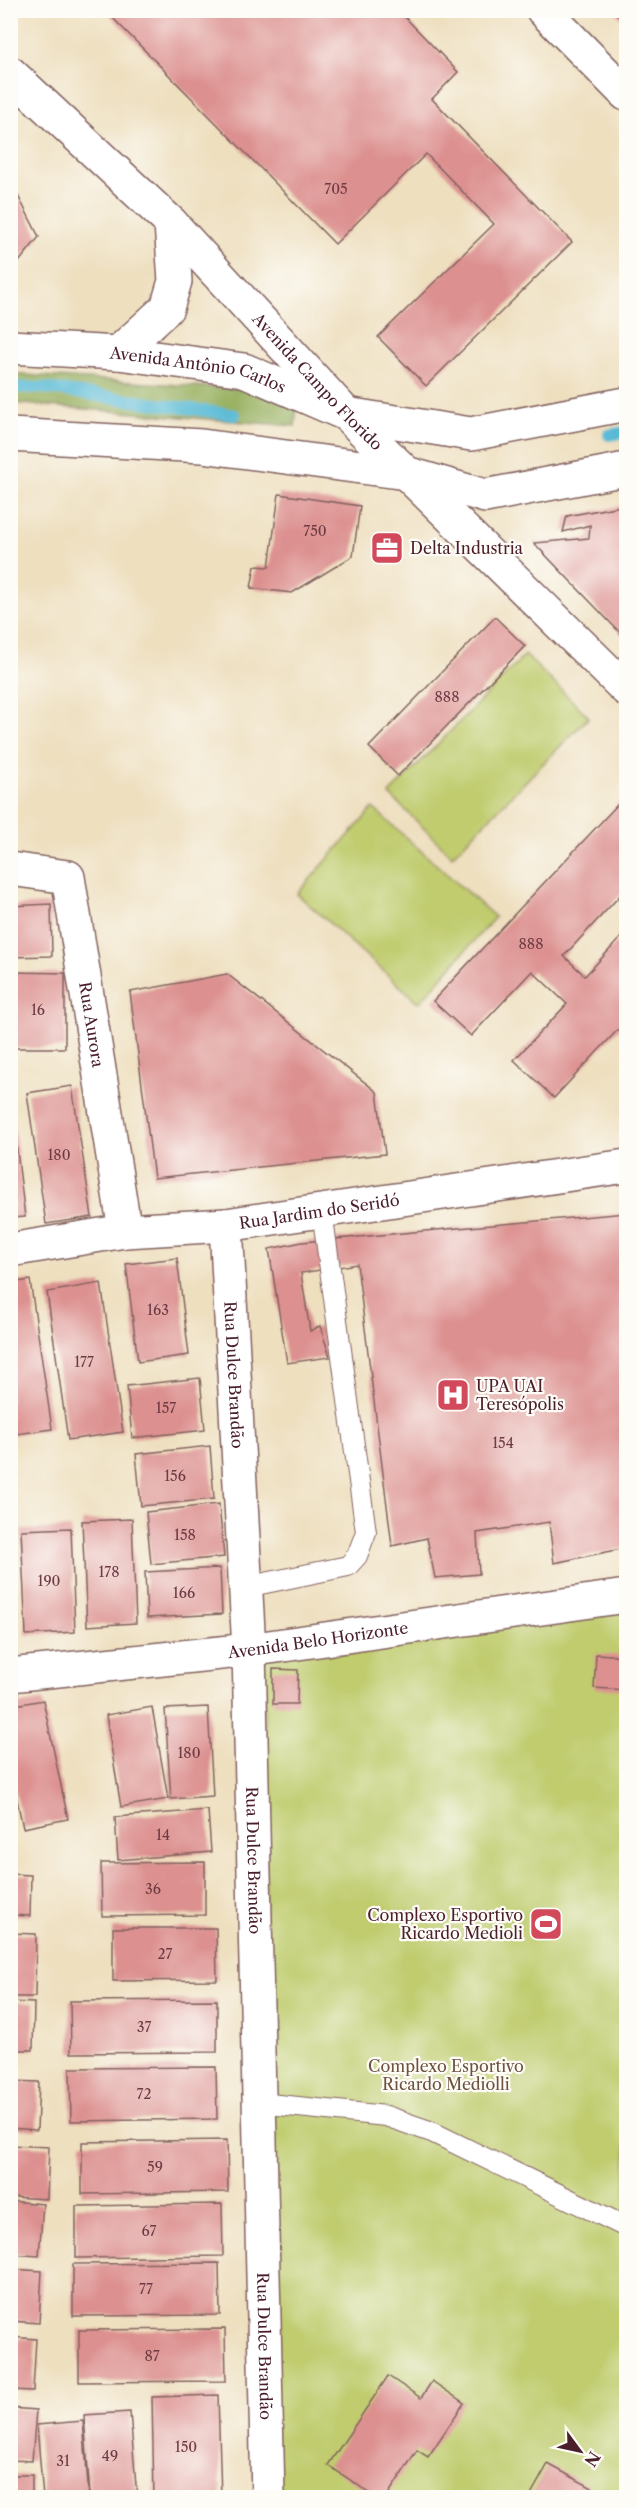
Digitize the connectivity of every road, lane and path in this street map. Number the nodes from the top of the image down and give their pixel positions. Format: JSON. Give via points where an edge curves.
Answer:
{"nodes":[{"id":1,"x":543,"y":10,"type":"edge"},
{"id":2,"x":10,"y":73,"type":"edge"},
{"id":3,"x":627,"y":94,"type":"edge"},
{"id":4,"x":171,"y":223,"type":"junction"},
{"id":5,"x":10,"y":347,"type":"edge"},
{"id":6,"x":118,"y":353,"type":"junction"},
{"id":7,"x":627,"y":404,"type":"edge"},
{"id":8,"x":346,"y":414,"type":"junction"},
{"id":9,"x":10,"y":435,"type":"edge"},
{"id":10,"x":627,"y":470,"type":"edge"},
{"id":11,"x":406,"y":473,"type":"junction"},
{"id":12,"x":627,"y":689,"type":"edge"},
{"id":13,"x":10,"y":868,"type":"edge"},
{"id":14,"x":627,"y":1166,"type":"edge"},
{"id":15,"x":322,"y":1211,"type":"junction"},
{"id":16,"x":226,"y":1225,"type":"junction"},
{"id":17,"x":125,"y":1231,"type":"junction"},
{"id":18,"x":10,"y":1250,"type":"edge"},
{"id":19,"x":246,"y":1587,"type":"junction"},
{"id":20,"x":627,"y":1596,"type":"edge"},
{"id":21,"x":249,"y":1650,"type":"junction"},
{"id":22,"x":10,"y":1675,"type":"edge"},
{"id":23,"x":259,"y":2103,"type":"junction"},
{"id":24,"x":627,"y":2227,"type":"edge"},
{"id":25,"x":268,"y":2498,"type":"edge"}],
"edges":[{"from":1,"to":3,"type":"street"},
{"from":2,"to":4,"type":"street","name":"Avenida Campo Florido"},
{"from":4,"to":6,"type":"street","via":[[175,281],[167,308]]},
{"from":4,"to":8,"type":"street","name":"Avenida Campo Florido"},
{"from":5,"to":6,"type":"street","name":"Avenida Antônio Carlos"},
{"from":6,"to":8,"type":"street","name":"Avenida Antônio Carlos","via":[[244,370]]},
{"from":7,"to":8,"type":"street","name":"Avenida Antônio Carlos","via":[[471,434]]},
{"from":8,"to":11,"type":"street","name":"Avenida Campo Florido"},
{"from":9,"to":11,"type":"street","via":[[202,446]]},
{"from":10,"to":11,"type":"street","via":[[485,496]]},
{"from":11,"to":12,"type":"street","name":"Avenida Campo Florido"},
{"from":13,"to":17,"type":"street","name":"Rua Aurora","via":[[68,877]]},
{"from":14,"to":15,"type":"street","name":"Rua Jardim do Seridó"},
{"from":15,"to":16,"type":"street","name":"Rua Jardim do Seridó"},
{"from":15,"to":19,"type":"lane","via":[[366,1532],[357,1556],[348,1566]]},
{"from":16,"to":17,"type":"street","name":"Rua Jardim do Seridó"},
{"from":16,"to":19,"type":"street","name":"Rua Dulce Brandão"},
{"from":17,"to":18,"type":"street","name":"Rua Jardim do Seridó"},
{"from":19,"to":21,"type":"street","name":"Rua Dulce Brandão"},
{"from":20,"to":21,"type":"street","name":"Avenida Belo Horizonte"},
{"from":21,"to":22,"type":"street","name":"Avenida Belo Horizonte"},
{"from":21,"to":23,"type":"street","name":"Rua Dulce Brandão"},
{"from":23,"to":24,"type":"lane","via":[[386,2116],[432,2132]]},
{"from":23,"to":25,"type":"street","name":"Rua Dulce Brandão"}]}
